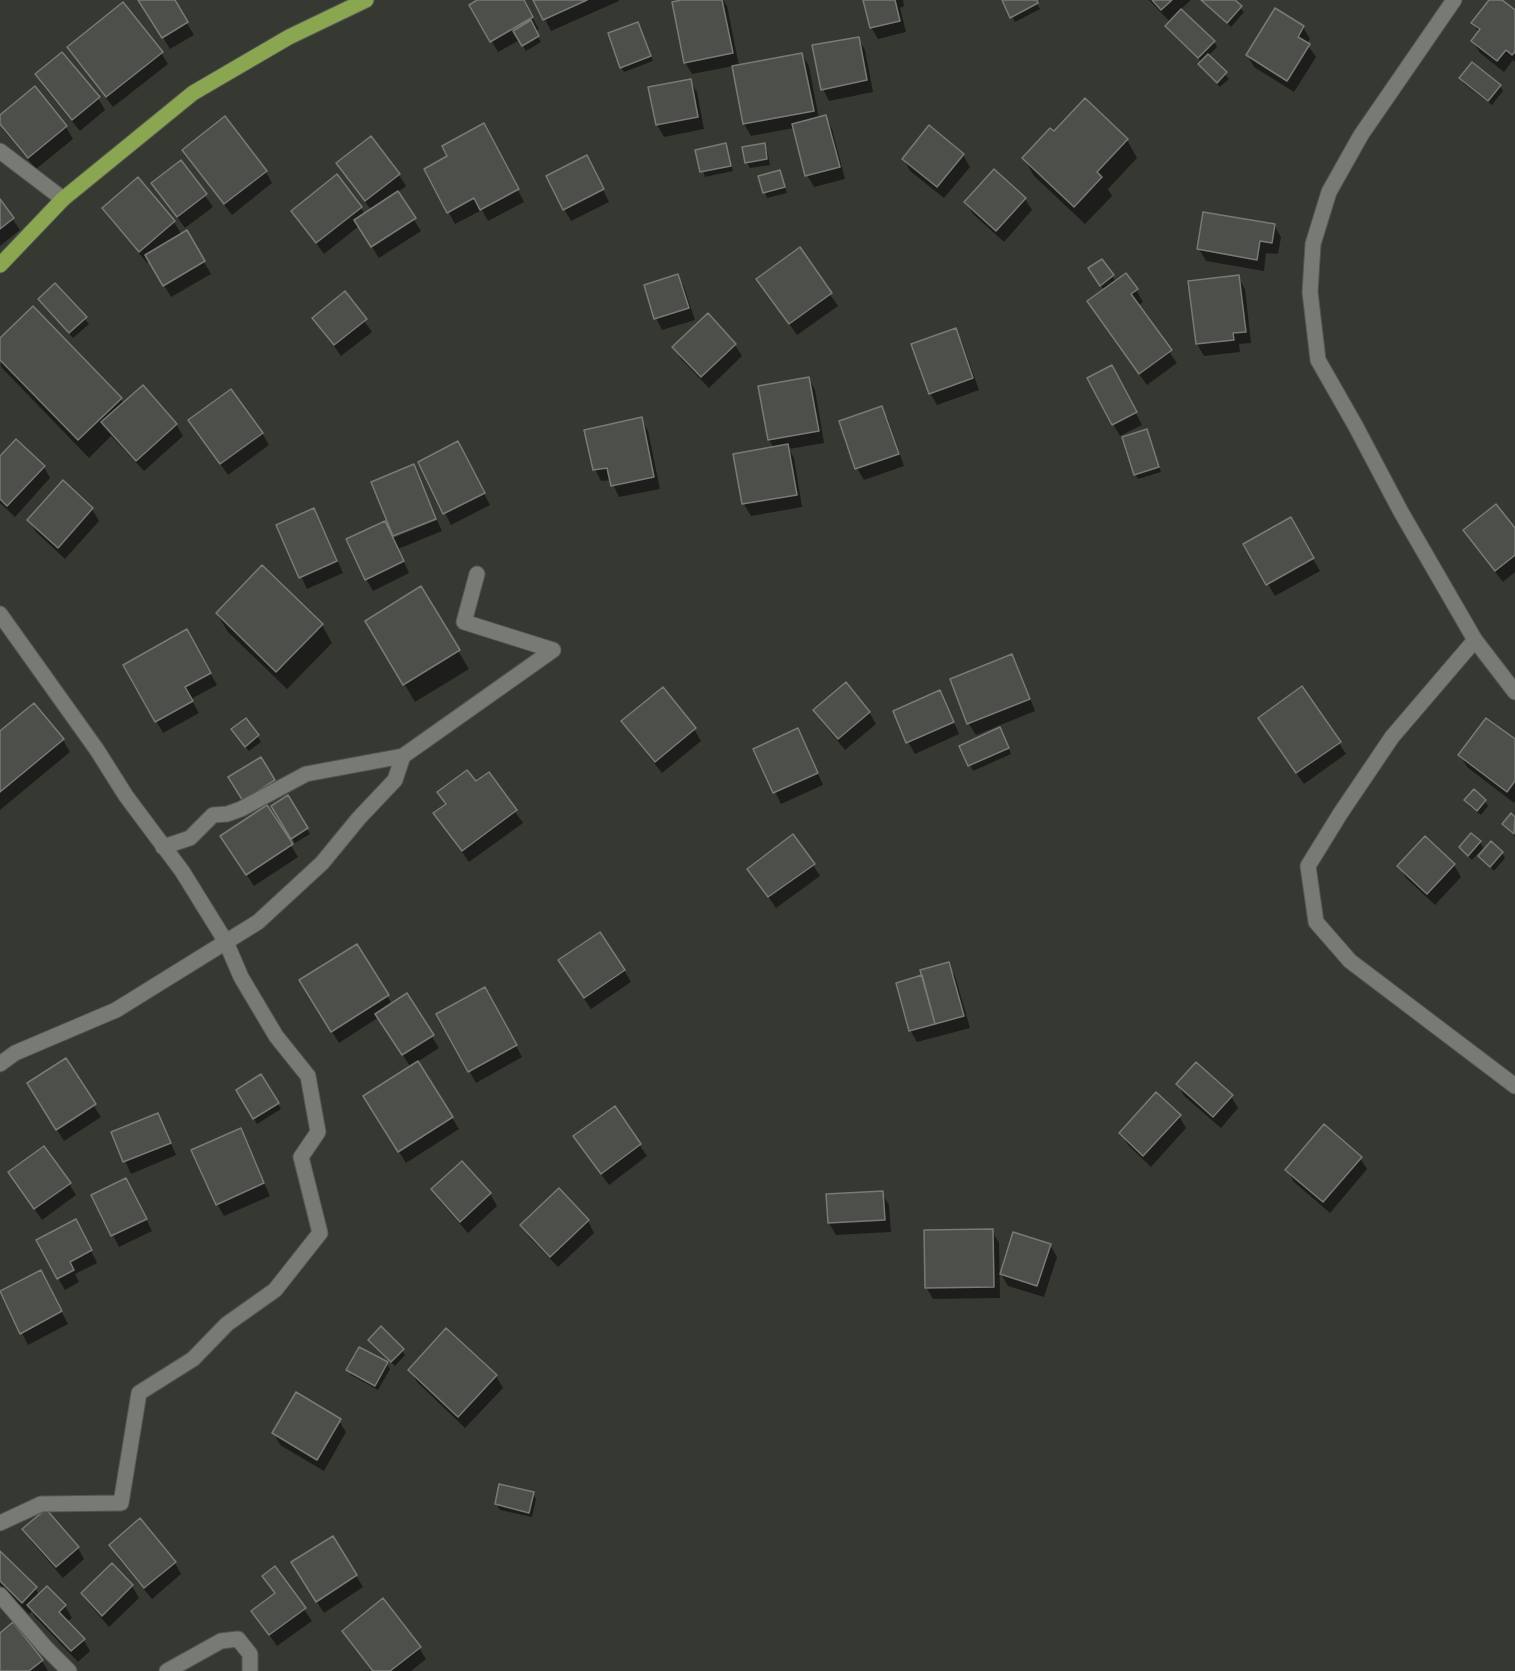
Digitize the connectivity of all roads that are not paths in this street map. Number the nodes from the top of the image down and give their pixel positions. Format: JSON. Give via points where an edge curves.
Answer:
{"nodes":[{"id":1,"x":366,"y":0,"type":"edge"},
{"id":2,"x":1454,"y":0,"type":"edge"},
{"id":3,"x":0,"y":152,"type":"edge"},
{"id":4,"x":63,"y":199,"type":"junction"},
{"id":5,"x":0,"y":265,"type":"edge"},
{"id":6,"x":477,"y":574,"type":"dead end"},
{"id":7,"x":0,"y":614,"type":"edge"},
{"id":8,"x":1475,"y":640,"type":"junction"},
{"id":9,"x":1515,"y":692,"type":"edge"},
{"id":10,"x":403,"y":756,"type":"junction"},
{"id":11,"x":163,"y":847,"type":"junction"},
{"id":12,"x":226,"y":942,"type":"junction"},
{"id":13,"x":0,"y":1064,"type":"edge"},
{"id":14,"x":1515,"y":1086,"type":"edge"},
{"id":15,"x":0,"y":1524,"type":"edge"},
{"id":16,"x":0,"y":1595,"type":"edge"},
{"id":17,"x":69,"y":1671,"type":"edge"},
{"id":18,"x":167,"y":1671,"type":"edge"},
{"id":19,"x":250,"y":1671,"type":"edge"}],
"edges":[{"from":1,"to":4,"type":"main road","via":[[289,37],[193,93]]},
{"from":2,"to":8,"type":"street","via":[[1361,135],[1329,192],[1313,244],[1310,292],[1318,360]]},
{"from":3,"to":4,"type":"street"},
{"from":4,"to":5,"type":"main road"},
{"from":6,"to":10,"type":"street","via":[[464,622],[553,650]]},
{"from":7,"to":11,"type":"street"},
{"from":8,"to":9,"type":"street"},
{"from":8,"to":14,"type":"street","via":[[1392,737],[1308,866],[1316,922],[1350,961]]},
{"from":10,"to":11,"type":"street","via":[[306,774],[241,809],[213,815],[190,838]]},
{"from":10,"to":12,"type":"street","via":[[395,780],[322,863],[258,922]]},
{"from":11,"to":12,"type":"street","via":[[182,870]]},
{"from":12,"to":13,"type":"street","via":[[116,1010],[15,1053]]},
{"from":12,"to":15,"type":"street","via":[[241,977],[276,1035],[308,1076],[318,1132],[302,1157],[320,1233],[275,1290],[227,1324],[194,1359],[139,1393],[121,1503],[41,1504]]},
{"from":16,"to":17,"type":"street"},
{"from":18,"to":19,"type":"street","via":[[221,1641],[238,1639],[250,1654]]}]}
